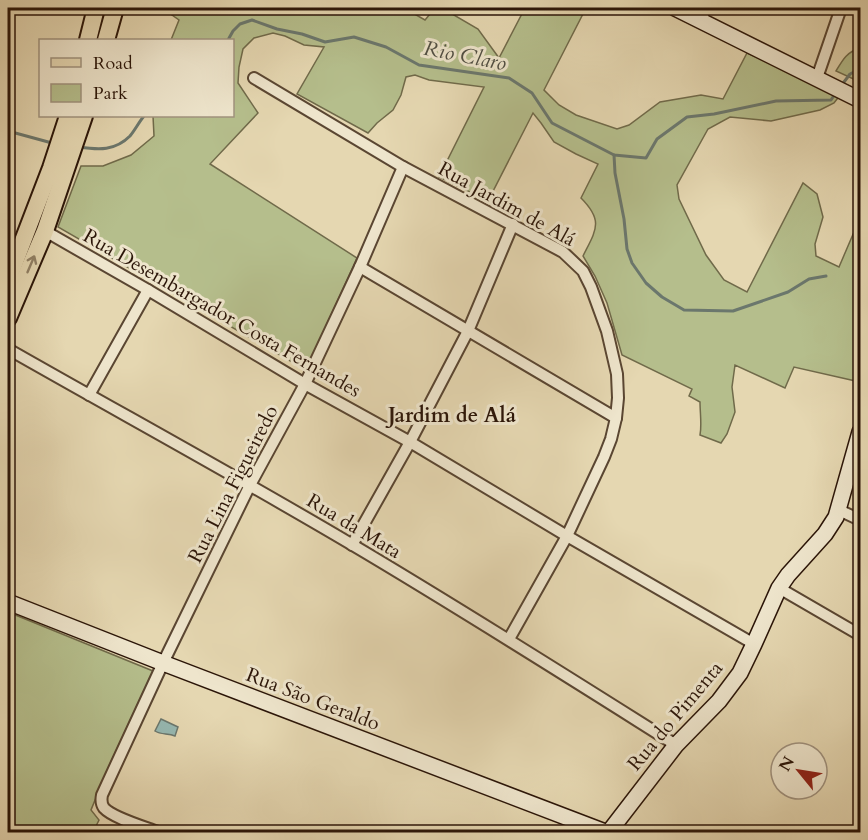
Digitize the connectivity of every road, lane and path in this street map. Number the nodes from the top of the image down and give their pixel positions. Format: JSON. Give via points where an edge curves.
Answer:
{"nodes":[{"id":1,"x":96,"y":8,"type":"edge"},
{"id":2,"x":115,"y":8,"type":"edge"},
{"id":3,"x":675,"y":8,"type":"edge"},
{"id":4,"x":841,"y":8,"type":"edge"},
{"id":5,"x":700,"y":12,"type":"edge"},
{"id":6,"x":87,"y":39,"type":"edge"},
{"id":7,"x":106,"y":39,"type":"edge"},
{"id":8,"x":254,"y":78,"type":"dead end"},
{"id":9,"x":824,"y":78,"type":"junction"},
{"id":10,"x":856,"y":94,"type":"edge"},
{"id":11,"x":68,"y":117,"type":"edge"},
{"id":12,"x":83,"y":117,"type":"edge"},
{"id":13,"x":70,"y":135,"type":"junction"},
{"id":14,"x":403,"y":167,"type":"junction"},
{"id":15,"x":58,"y":170,"type":"junction"},
{"id":16,"x":43,"y":190,"type":"junction"},
{"id":17,"x":513,"y":224,"type":"junction"},
{"id":18,"x":45,"y":231,"type":"junction"},
{"id":19,"x":8,"y":257,"type":"edge"},
{"id":20,"x":360,"y":267,"type":"junction"},
{"id":21,"x":8,"y":280,"type":"edge"},
{"id":22,"x":148,"y":290,"type":"junction"},
{"id":23,"x":8,"y":318,"type":"edge"},
{"id":24,"x":468,"y":331,"type":"junction"},
{"id":25,"x":8,"y":349,"type":"edge"},
{"id":26,"x":305,"y":384,"type":"junction"},
{"id":27,"x":89,"y":395,"type":"junction"},
{"id":28,"x":616,"y":418,"type":"junction"},
{"id":29,"x":861,"y":432,"type":"edge"},
{"id":30,"x":410,"y":442,"type":"junction"},
{"id":31,"x":250,"y":485,"type":"junction"},
{"id":32,"x":839,"y":510,"type":"junction"},
{"id":33,"x":861,"y":520,"type":"edge"},
{"id":34,"x":567,"y":536,"type":"junction"},
{"id":35,"x":352,"y":545,"type":"junction"},
{"id":36,"x":779,"y":588,"type":"junction"},
{"id":37,"x":8,"y":602,"type":"edge"},
{"id":38,"x":861,"y":635,"type":"edge"},
{"id":39,"x":509,"y":639,"type":"junction"},
{"id":40,"x":754,"y":644,"type":"junction"},
{"id":41,"x":163,"y":663,"type":"junction"},
{"id":42,"x":676,"y":745,"type":"junction"},
{"id":43,"x":158,"y":832,"type":"edge"},
{"id":44,"x":607,"y":832,"type":"edge"}],
"edges":[{"from":1,"to":6,"type":"main road"},
{"from":2,"to":7,"type":"main road"},
{"from":3,"to":5,"type":"street"},
{"from":4,"to":9,"type":"street"},
{"from":5,"to":9,"type":"street"},
{"from":8,"to":14,"type":"street","name":"Rua Jardim de Alá"},
{"from":9,"to":10,"type":"street"},
{"from":11,"to":13,"type":"main road"},
{"from":12,"to":13,"type":"main road"},
{"from":13,"to":15,"type":"main road"},
{"from":14,"to":17,"type":"street","name":"Rua Jardim de Alá"},
{"from":14,"to":20,"type":"street","name":"Rua Lina Figueiredo"},
{"from":15,"to":16,"type":"main road"},
{"from":15,"to":18,"type":"main road"},
{"from":16,"to":19,"type":"main road"},
{"from":16,"to":21,"type":"main road"},
{"from":17,"to":24,"type":"street"},
{"from":17,"to":28,"type":"street","name":"Rua Jardim de Alá","via":[[563,252],[583,272],[591,287],[613,354]]},
{"from":18,"to":22,"type":"street","name":"Rua Desembargador Costa Fernandes"},
{"from":23,"to":18,"type":"main road","one_way":true},
{"from":20,"to":24,"type":"street"},
{"from":20,"to":26,"type":"street","name":"Rua Lina Figueiredo"},
{"from":22,"to":26,"type":"street","name":"Rua Desembargador Costa Fernandes"},
{"from":22,"to":27,"type":"street"},
{"from":24,"to":28,"type":"street"},
{"from":24,"to":30,"type":"street"},
{"from":25,"to":27,"type":"street","name":"Rua da Mata"},
{"from":26,"to":30,"type":"street","name":"Rua Desembargador Costa Fernandes"},
{"from":26,"to":31,"type":"street","name":"Rua Lina Figueiredo"},
{"from":27,"to":31,"type":"street","name":"Rua da Mata"},
{"from":28,"to":34,"type":"street","name":"Rua Jardim de Alá","via":[[604,457]]},
{"from":29,"to":32,"type":"street","name":"Rua do Pimenta"},
{"from":30,"to":34,"type":"street","name":"Rua Desembargador Costa Fernandes"},
{"from":30,"to":35,"type":"street"},
{"from":31,"to":35,"type":"street","name":"Rua da Mata"},
{"from":31,"to":41,"type":"street","name":"Rua Lina Figueiredo"},
{"from":32,"to":33,"type":"street"},
{"from":32,"to":36,"type":"street","name":"Rua do Pimenta","via":[[825,534]]},
{"from":34,"to":39,"type":"street","name":"Rua Jardim de Alá"},
{"from":34,"to":40,"type":"street","name":"Rua Desembargador Costa Fernandes"},
{"from":35,"to":39,"type":"street","name":"Rua da Mata"},
{"from":36,"to":38,"type":"street"},
{"from":36,"to":40,"type":"street","name":"Rua do Pimenta"},
{"from":37,"to":41,"type":"street","name":"Rua São Geraldo","via":[[67,620]]},
{"from":39,"to":42,"type":"street","name":"Rua da Mata"},
{"from":40,"to":42,"type":"street","name":"Rua do Pimenta","via":[[740,674]]},
{"from":41,"to":43,"type":"street","name":"Rua Lina Figueiredo","via":[[101,798],[102,806],[112,815]]},
{"from":41,"to":44,"type":"street","name":"Rua São Geraldo"},
{"from":42,"to":44,"type":"street","name":"Rua do Pimenta"}]}
